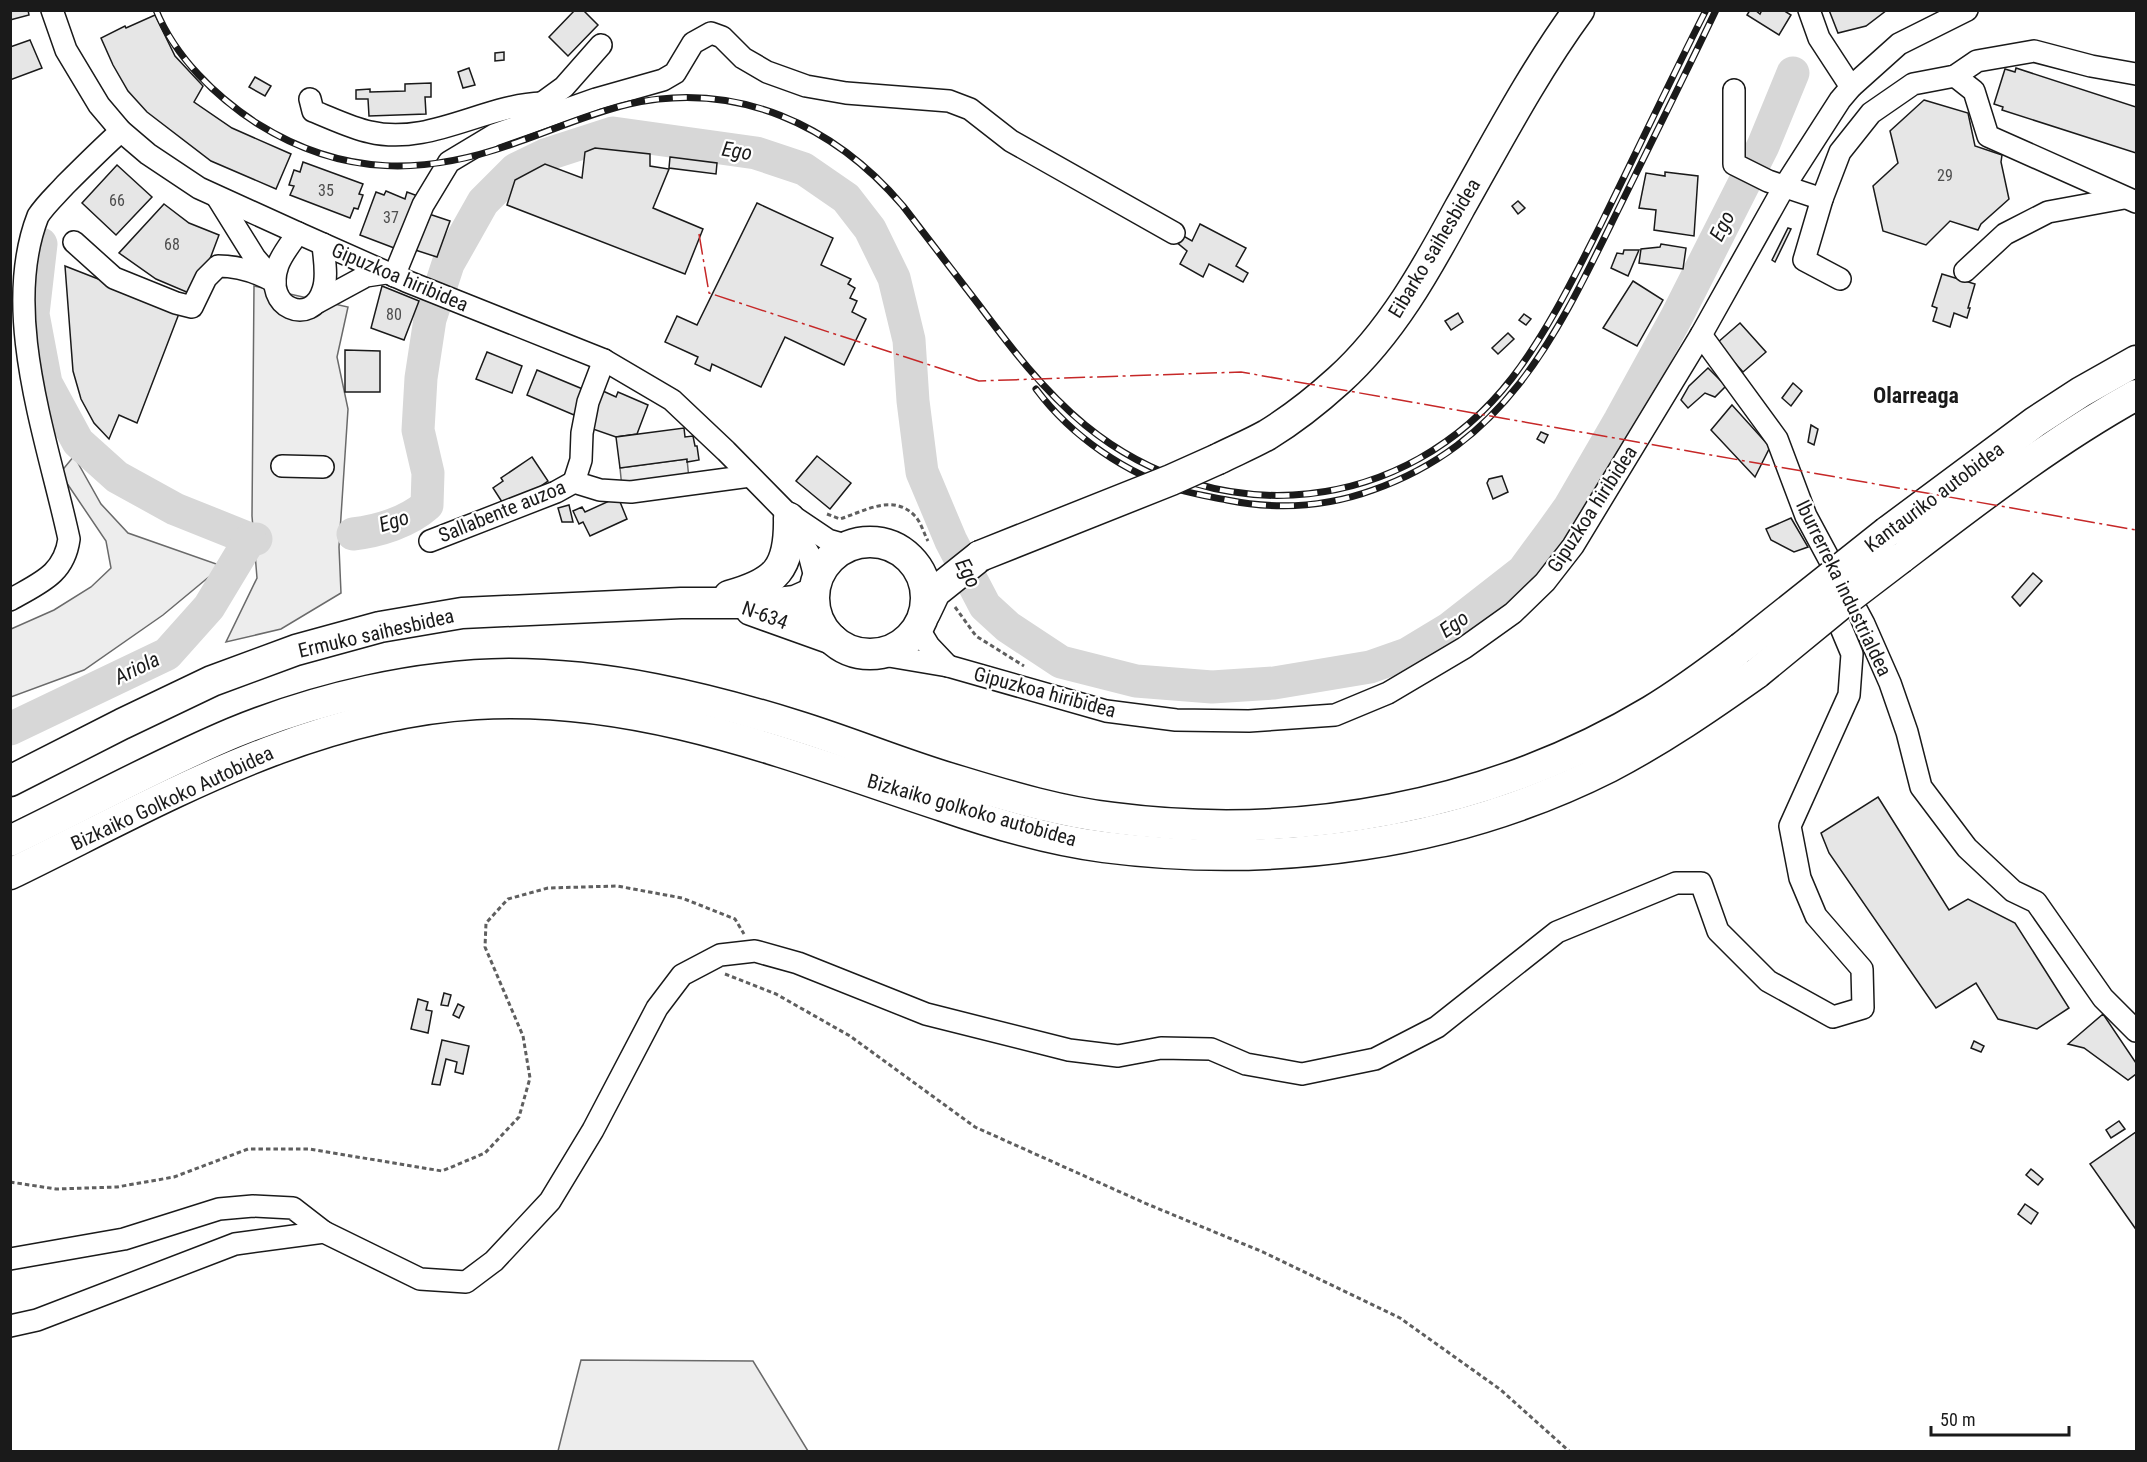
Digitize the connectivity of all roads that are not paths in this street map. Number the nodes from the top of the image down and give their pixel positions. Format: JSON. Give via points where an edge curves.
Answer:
{"nodes":[{"id":1,"x":52,"y":10,"type":"edge"},
{"id":2,"x":1579,"y":10,"type":"edge"},
{"id":3,"x":1809,"y":10,"type":"edge"},
{"id":4,"x":1967,"y":10,"type":"edge"},
{"id":5,"x":601,"y":45,"type":"dead end"},
{"id":6,"x":2136,"y":74,"type":"edge"},
{"id":7,"x":1955,"y":76,"type":"junction"},
{"id":8,"x":1734,"y":90,"type":"dead end"},
{"id":9,"x":1846,"y":94,"type":"junction"},
{"id":10,"x":310,"y":99,"type":"dead end"},
{"id":11,"x":542,"y":103,"type":"junction"},
{"id":12,"x":121,"y":131,"type":"junction"},
{"id":13,"x":494,"y":135,"type":"junction"},
{"id":14,"x":1776,"y":184,"type":"junction"},
{"id":15,"x":217,"y":197,"type":"junction"},
{"id":16,"x":1822,"y":199,"type":"junction"},
{"id":17,"x":2130,"y":200,"type":"edge"},
{"id":18,"x":298,"y":233,"type":"junction"},
{"id":19,"x":1174,"y":233,"type":"dead end"},
{"id":20,"x":74,"y":242,"type":"dead end"},
{"id":21,"x":323,"y":244,"type":"junction"},
{"id":22,"x":1965,"y":271,"type":"dead end"},
{"id":23,"x":390,"y":274,"type":"junction"},
{"id":24,"x":1840,"y":279,"type":"dead end"},
{"id":25,"x":275,"y":282,"type":"junction"},
{"id":26,"x":318,"y":302,"type":"junction"},
{"id":27,"x":1701,"y":335,"type":"junction"},
{"id":28,"x":604,"y":360,"type":"junction"},
{"id":29,"x":2136,"y":362,"type":"edge"},
{"id":30,"x":2136,"y":395,"type":"edge"},
{"id":31,"x":282,"y":466,"type":"dead end"},
{"id":32,"x":323,"y":467,"type":"dead end"},
{"id":33,"x":750,"y":476,"type":"junction"},
{"id":34,"x":574,"y":482,"type":"junction"},
{"id":35,"x":787,"y":514,"type":"junction"},
{"id":36,"x":430,"y":541,"type":"dead end"},
{"id":37,"x":849,"y":546,"type":"junction"},
{"id":38,"x":901,"y":552,"type":"junction"},
{"id":39,"x":1838,"y":574,"type":"junction"},
{"id":40,"x":815,"y":587,"type":"junction"},
{"id":41,"x":938,"y":595,"type":"junction"},
{"id":42,"x":10,"y":600,"type":"edge"},
{"id":43,"x":681,"y":603,"type":"junction"},
{"id":44,"x":734,"y":604,"type":"junction"},
{"id":45,"x":832,"y":639,"type":"junction"},
{"id":46,"x":877,"y":654,"type":"junction"},
{"id":47,"x":1749,"y":661,"type":"junction"},
{"id":48,"x":948,"y":666,"type":"junction"},
{"id":49,"x":334,"y":714,"type":"junction"},
{"id":50,"x":10,"y":781,"type":"edge"},
{"id":51,"x":10,"y":841,"type":"edge"},
{"id":52,"x":10,"y":874,"type":"edge"},
{"id":53,"x":2136,"y":1031,"type":"edge"},
{"id":54,"x":324,"y":1232,"type":"junction"},
{"id":55,"x":10,"y":1259,"type":"edge"},
{"id":56,"x":10,"y":1326,"type":"edge"}],
"edges":[{"from":1,"to":12,"type":"street","name":"Gipuzkoa hiribidea","via":[[66,50],[99,105]]},
{"from":2,"to":41,"type":"highway","name":"Eibarko saihesbidea","bridge":true,"via":[[1525,92],[1430,263],[1398,312],[1341,378],[1266,435],[1171,480],[980,556]]},
{"from":3,"to":9,"type":"street"},
{"from":4,"to":9,"type":"street","name":"Gipuzkoa hiribidea","via":[[1899,44]]},
{"from":5,"to":11,"type":"street","via":[[564,87]]},
{"from":6,"to":7,"type":"street","via":[[2034,51],[1977,61]]},
{"from":7,"to":16,"type":"street","via":[[1913,84],[1871,113],[1840,152]]},
{"from":7,"to":17,"type":"street","via":[[1974,91],[1988,136]]},
{"from":8,"to":14,"type":"street","via":[[1734,164]]},
{"from":9,"to":14,"type":"street","name":"Gipuzkoa hiribidea"},
{"from":10,"to":11,"type":"street","via":[[313,111],[322,115],[370,132],[405,135],[521,104]]},
{"from":11,"to":13,"type":"street"},
{"from":12,"to":15,"type":"street","name":"Gipuzkoa hiribidea","via":[[148,154]]},
{"from":12,"to":42,"type":"street","via":[[39,215],[20,262],[14,325],[19,359],[69,539],[67,556],[51,575]]},
{"from":13,"to":19,"type":"street","via":[[663,80],[675,73],[693,43],[711,33],[722,37],[743,58],[767,72],[806,86],[949,101],[970,109],[1011,141]]},
{"from":13,"to":23,"type":"street","via":[[449,162]]},
{"from":14,"to":16,"type":"street"},
{"from":14,"to":27,"type":"street","name":"Gipuzkoa hiribidea"},
{"from":15,"to":18,"type":"street","name":"Gipuzkoa hiribidea"},
{"from":15,"to":25,"type":"street"},
{"from":16,"to":24,"type":"street","via":[[1804,260]]},
{"from":17,"to":22,"type":"street","via":[[2048,212],[2005,234]]},
{"from":18,"to":21,"type":"street","name":"Gipuzkoa hiribidea"},
{"from":18,"to":25,"type":"street","via":[[278,265]]},
{"from":20,"to":25,"type":"street","via":[[114,278],[192,307],[206,278],[218,266],[236,266]]},
{"from":21,"to":23,"type":"street","name":"Gipuzkoa hiribidea"},
{"from":21,"to":26,"type":"street","via":[[326,278]]},
{"from":23,"to":26,"type":"street","via":[[366,276]]},
{"from":23,"to":28,"type":"street","name":"Gipuzkoa hiribidea"},
{"from":25,"to":26,"type":"street","via":[[277,297],[285,306],[309,308]]},
{"from":27,"to":39,"type":"street","name":"Iburrerreka industrialdea","via":[[1777,439],[1806,516]]},
{"from":27,"to":48,"type":"street","name":"Gipuzkoa hiribidea","via":[[1573,546],[1545,582],[1513,613],[1464,648],[1388,693],[1335,715],[1249,721],[1176,720],[1106,711]]},
{"from":28,"to":33,"type":"street","name":"Gipuzkoa hiribidea","via":[[672,400]]},
{"from":28,"to":34,"type":"street","name":"Sallabente auzoa","via":[[588,402]]},
{"from":29,"to":47,"type":"highway","name":"Kantauriko autobidea","bridge":true,"via":[[2035,422],[1887,532]]},
{"from":30,"to":47,"type":"highway","name":"Kantauriko autobidea","bridge":true,"via":[[2041,454],[1846,600]]},
{"from":31,"to":32,"type":"street"},
{"from":33,"to":34,"type":"street","name":"Sallabente auzoa","via":[[631,492],[600,490]]},
{"from":33,"to":35,"type":"street","name":"Gipuzkoa hiribidea"},
{"from":34,"to":36,"type":"street","name":"Sallabente auzoa"},
{"from":35,"to":37,"type":"street","via":[[828,540]]},
{"from":35,"to":40,"type":"street","via":[[809,554]]},
{"from":35,"to":43,"type":"highway","via":[[786,554],[767,582],[726,597]]},
{"from":37,"to":38,"type":"highway","via":[[885,544]]},
{"from":37,"to":40,"type":"highway","via":[[824,567]]},
{"from":38,"to":41,"type":"highway","via":[[924,559]]},
{"from":38,"to":41,"type":"highway","via":[[923,578],[927,596]]},
{"from":39,"to":53,"type":"street","name":"Iburrerreka industrialdea","via":[[1890,683],[1921,787],[1967,848],[2013,891],[2036,902],[2103,998]]},
{"from":39,"to":54,"type":"street","via":[[1828,604],[1852,654],[1849,695],[1790,826],[1800,878],[1816,916],[1862,969],[1863,1008],[1833,1017],[1768,981],[1718,931],[1701,883],[1676,883],[1557,932],[1437,1027],[1375,1059],[1302,1074],[1246,1064],[1211,1049],[1161,1048],[1118,1056],[1069,1050],[926,1014],[798,963],[755,951],[720,955],[682,975],[657,1008],[593,1130],[550,1201],[494,1261],[466,1282],[420,1279]]},
{"from":40,"to":44,"type":"highway","name":"N-634","via":[[795,600]]},
{"from":40,"to":45,"type":"highway","number":"N-634","via":[[816,612]]},
{"from":41,"to":46,"type":"highway","via":[[907,641]]},
{"from":41,"to":48,"type":"street","via":[[929,646]]},
{"from":43,"to":44,"type":"highway","name":"Ermuko saihesbidea","number":"N-634"},
{"from":43,"to":50,"type":"highway","name":"Ermuko saihesbidea","number":"N-634","via":[[462,613],[380,627],[296,650],[212,681]]},
{"from":44,"to":45,"type":"highway","name":"N-634"},
{"from":45,"to":46,"type":"highway","via":[[845,648]]},
{"from":46,"to":48,"type":"street","name":"Gipuzkoa hiribidea"},
{"from":47,"to":49,"type":"highway","name":"Bizkaiko golkoko autobidea","via":[[1694,684],[1598,740],[1516,775],[1420,805],[1324,821],[1252,826],[1110,818],[1039,804],[720,704],[641,686],[576,677],[513,674],[400,684]]},
{"from":49,"to":51,"type":"highway","name":"Bizkaiko Golkoko Autobidea","via":[[235,732]]},
{"from":49,"to":52,"type":"highway","name":"Bizkaiko Golkoko Autobidea"},
{"from":54,"to":55,"type":"street","via":[[293,1208],[253,1206],[219,1209],[124,1239]]},
{"from":54,"to":56,"type":"street","via":[[235,1244],[37,1320]]}]}
